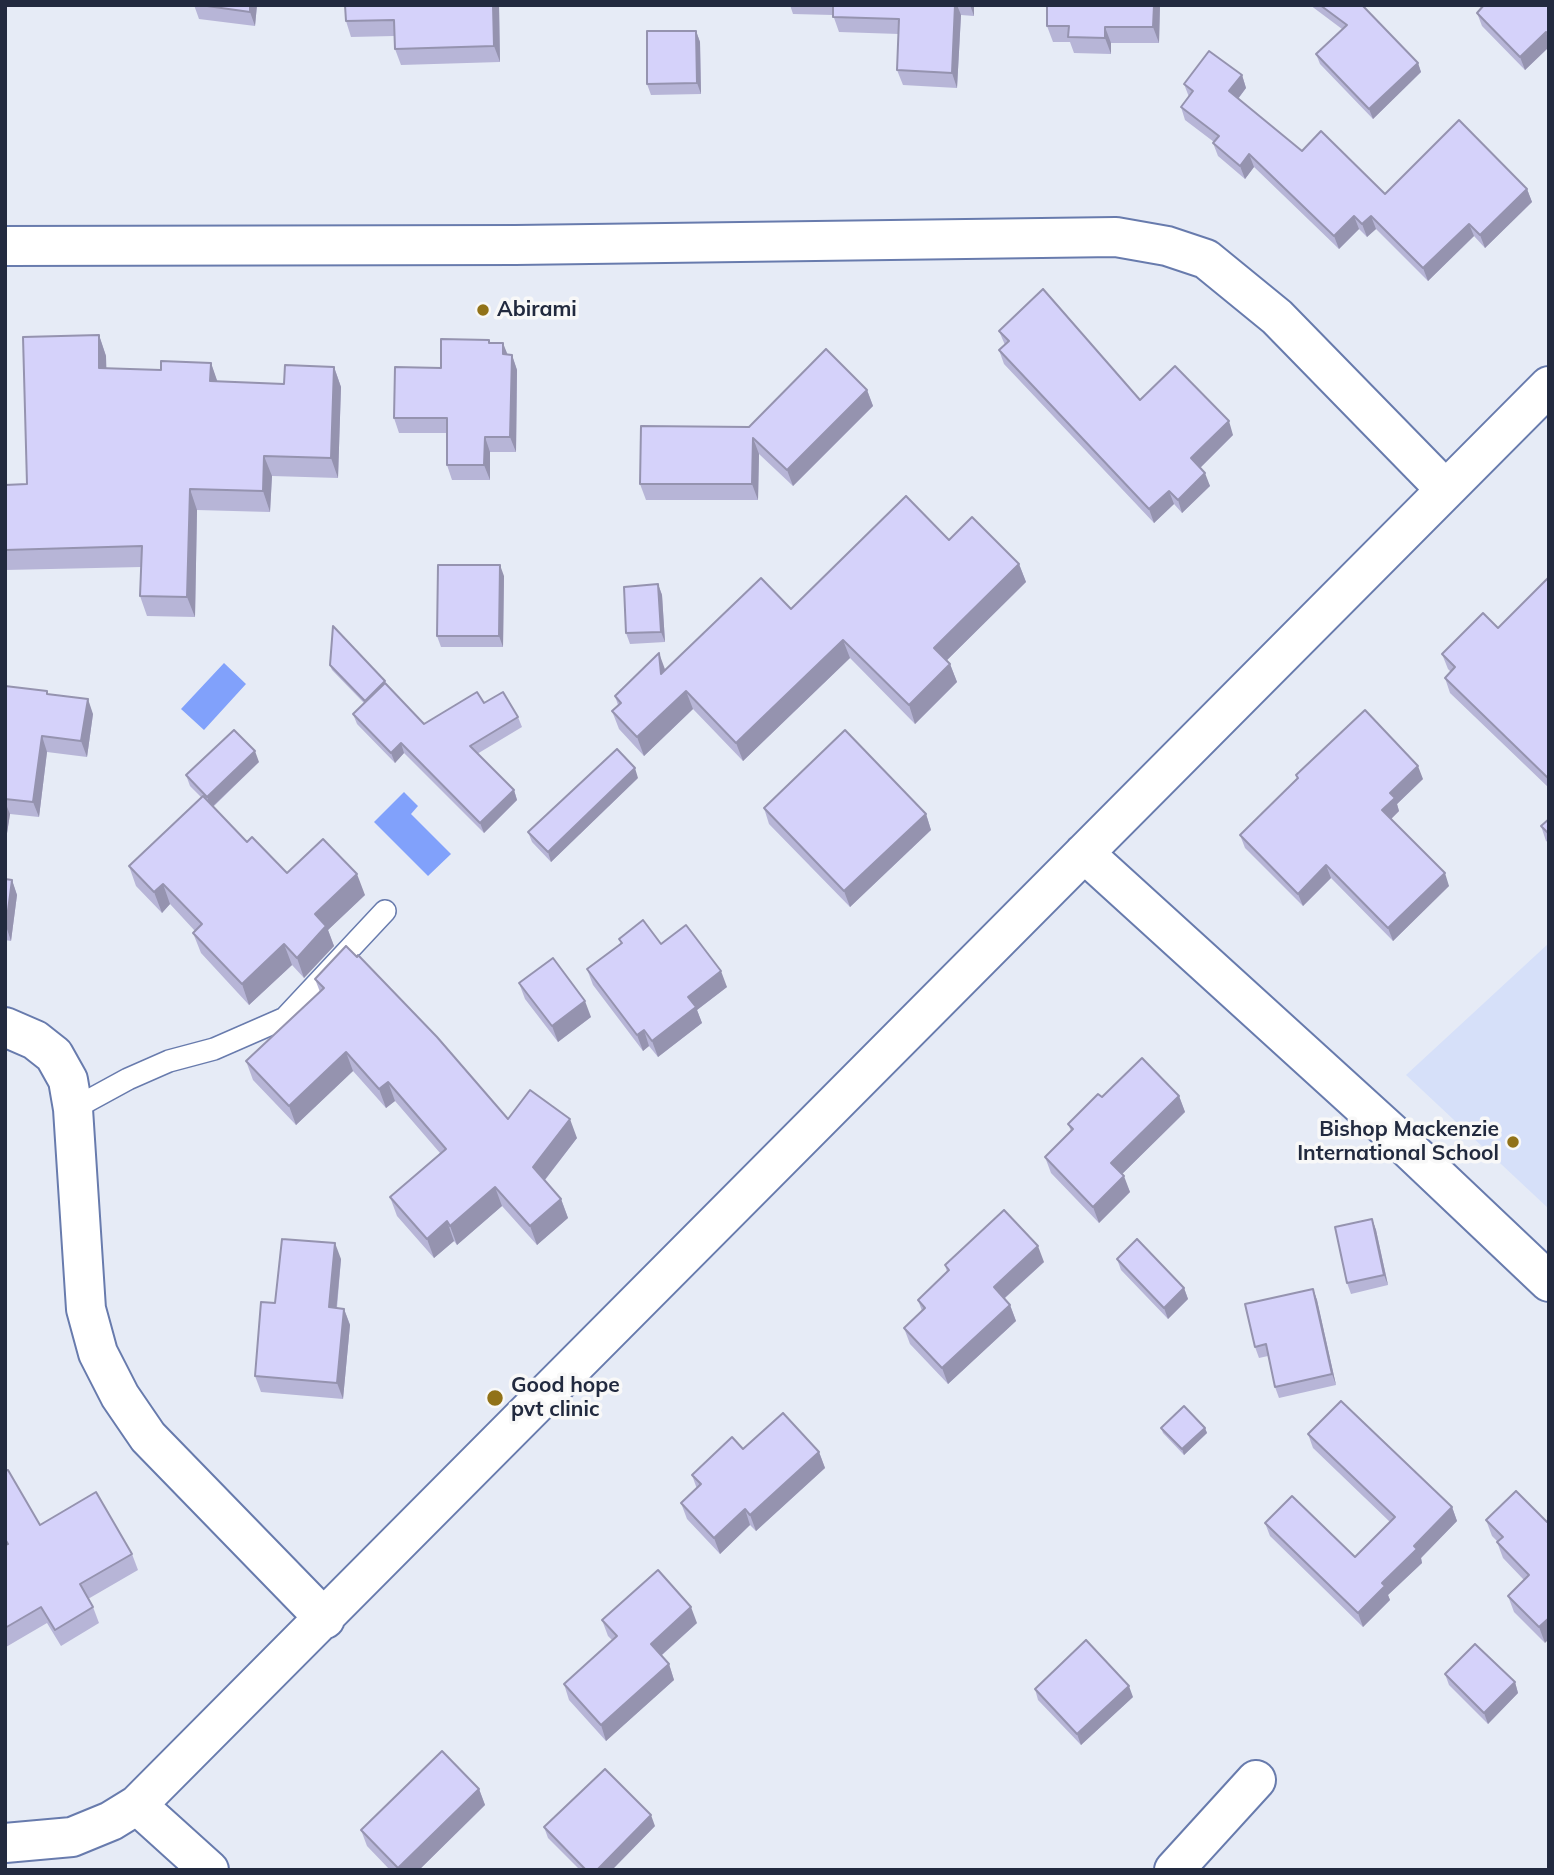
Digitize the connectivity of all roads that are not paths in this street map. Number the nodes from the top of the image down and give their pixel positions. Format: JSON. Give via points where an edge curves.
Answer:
{"nodes":[{"id":1,"x":5,"y":246,"type":"edge"},
{"id":2,"x":1549,"y":386,"type":"edge"},
{"id":3,"x":1445,"y":489,"type":"junction"},
{"id":4,"x":1084,"y":853,"type":"junction"},
{"id":5,"x":386,"y":911,"type":"dead end"},
{"id":6,"x":5,"y":1027,"type":"edge"},
{"id":7,"x":72,"y":1109,"type":"junction"},
{"id":8,"x":1549,"y":1282,"type":"edge"},
{"id":9,"x":325,"y":1619,"type":"junction"},
{"id":10,"x":1256,"y":1780,"type":"dead end"},
{"id":11,"x":137,"y":1805,"type":"junction"},
{"id":12,"x":5,"y":1843,"type":"edge"},
{"id":13,"x":209,"y":1870,"type":"edge"},
{"id":14,"x":1174,"y":1870,"type":"edge"}],
"edges":[{"from":1,"to":3,"type":"street","via":[[1116,237],[1206,259],[1277,317]]},
{"from":2,"to":3,"type":"street"},
{"from":3,"to":4,"type":"street"},
{"from":4,"to":8,"type":"street"},
{"from":4,"to":9,"type":"street"},
{"from":5,"to":7,"type":"lane","via":[[285,1018],[214,1049],[169,1061]]},
{"from":6,"to":7,"type":"street","via":[[35,1040],[54,1055],[68,1080]]},
{"from":7,"to":9,"type":"street","via":[[86,1309],[98,1353],[148,1437]]},
{"from":9,"to":11,"type":"street"},
{"from":10,"to":14,"type":"street"},
{"from":11,"to":12,"type":"street","via":[[72,1837]]},
{"from":11,"to":13,"type":"street"}]}
